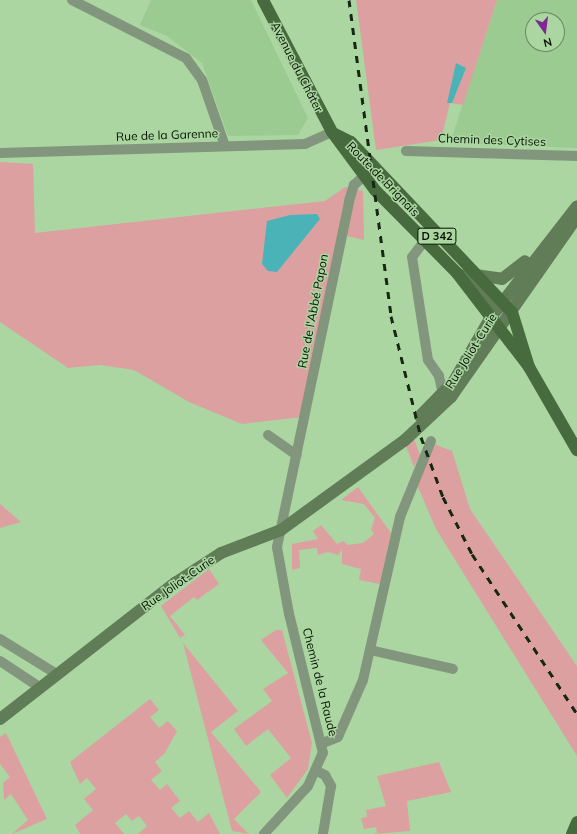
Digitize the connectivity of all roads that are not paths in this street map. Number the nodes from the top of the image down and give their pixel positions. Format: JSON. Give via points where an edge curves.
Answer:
{"nodes":[{"id":1,"x":72,"y":0,"type":"edge"},
{"id":2,"x":263,"y":0,"type":"edge"},
{"id":3,"x":332,"y":132,"type":"junction"},
{"id":4,"x":225,"y":146,"type":"junction"},
{"id":5,"x":406,"y":151,"type":"dead end"},
{"id":6,"x":0,"y":153,"type":"edge"},
{"id":7,"x":577,"y":156,"type":"edge"},
{"id":8,"x":364,"y":176,"type":"junction"},
{"id":9,"x":577,"y":198,"type":"edge"},
{"id":10,"x":577,"y":206,"type":"edge"},
{"id":11,"x":577,"y":217,"type":"edge"},
{"id":12,"x":425,"y":240,"type":"junction"},
{"id":13,"x":474,"y":274,"type":"junction"},
{"id":14,"x":497,"y":309,"type":"junction"},
{"id":15,"x":512,"y":312,"type":"junction"},
{"id":16,"x":500,"y":328,"type":"junction"},
{"id":17,"x":529,"y":367,"type":"junction"},
{"id":18,"x":443,"y":394,"type":"junction"},
{"id":19,"x":268,"y":435,"type":"dead end"},
{"id":20,"x":431,"y":442,"type":"dead end"},
{"id":21,"x":577,"y":450,"type":"edge"},
{"id":22,"x":387,"y":452,"type":"junction"},
{"id":23,"x":297,"y":455,"type":"junction"},
{"id":24,"x":281,"y":530,"type":"junction"},
{"id":25,"x":0,"y":639,"type":"edge"},
{"id":26,"x":370,"y":650,"type":"junction"},
{"id":27,"x":0,"y":660,"type":"edge"},
{"id":28,"x":453,"y":669,"type":"dead end"},
{"id":29,"x":58,"y":675,"type":"junction"},
{"id":30,"x":41,"y":688,"type":"junction"},
{"id":31,"x":0,"y":719,"type":"edge"},
{"id":32,"x":323,"y":743,"type":"junction"},
{"id":33,"x":317,"y":771,"type":"junction"},
{"id":34,"x":577,"y":822,"type":"edge"},
{"id":35,"x":264,"y":834,"type":"edge"},
{"id":36,"x":323,"y":834,"type":"edge"},
{"id":37,"x":572,"y":834,"type":"edge"}],
"edges":[{"from":1,"to":4,"type":"street","via":[[186,58],[202,80]]},
{"from":2,"to":3,"type":"main road","name":"Avenue du Châter","number":"D 342"},
{"from":3,"to":4,"type":"street","name":"Rue de la Garenne","via":[[305,144]]},
{"from":3,"to":8,"type":"main road","name":"Route de Brignais","number":"D 342"},
{"from":3,"to":13,"type":"main road","name":"Route de Brignais","number":"D 342","via":[[351,142]]},
{"from":4,"to":6,"type":"street","name":"Rue de la Garenne"},
{"from":5,"to":7,"type":"street","name":"Chemin des Cytises"},
{"from":8,"to":12,"type":"main road","name":"Route de Brignais","number":"D 342"},
{"from":8,"to":23,"type":"street","name":"Rue de l'Abbé Papon","via":[[354,185],[349,201]]},
{"from":9,"to":13,"type":"main road","via":[[513,273],[493,280]]},
{"from":10,"to":14,"type":"main road","name":"Rue Joliot-Curie"},
{"from":11,"to":15,"type":"main road","name":"Rue Joliot-Curie"},
{"from":12,"to":14,"type":"main road","name":"Route de Brignais","number":"D 342"},
{"from":12,"to":18,"type":"street","via":[[412,257],[428,360],[439,376]]},
{"from":13,"to":14,"type":"main road","name":"Route de Brignais","number":"D 342"},
{"from":14,"to":15,"type":"main road","name":"Route de Brignais","number":"D 342"},
{"from":14,"to":16,"type":"main road","name":"Route de Brignais","number":"D 342"},
{"from":14,"to":18,"type":"main road","name":"Rue Joliot-Curie","via":[[454,381]]},
{"from":15,"to":16,"type":"main road","name":"Rue Joliot-Curie"},
{"from":15,"to":17,"type":"main road","name":"Route de Brignais","number":"D 342"},
{"from":16,"to":17,"type":"main road","name":"Route de Brignais","number":"D 342"},
{"from":16,"to":22,"type":"main road","name":"Rue Joliot-Curie","via":[[451,397]]},
{"from":17,"to":21,"type":"main road","name":"Route de Brignais","number":"D 342"},
{"from":18,"to":22,"type":"main road","name":"Rue Joliot-Curie"},
{"from":19,"to":23,"type":"street"},
{"from":20,"to":26,"type":"street","via":[[400,517]]},
{"from":22,"to":24,"type":"main road","name":"Rue Joliot-Curie"},
{"from":23,"to":24,"type":"street","name":"Rue de l'Abbé Papon"},
{"from":24,"to":29,"type":"main road","name":"Rue Joliot-Curie","via":[[206,562]]},
{"from":24,"to":32,"type":"street","name":"Chemin de la Raude","via":[[277,547],[289,614]]},
{"from":25,"to":29,"type":"street"},
{"from":26,"to":28,"type":"street"},
{"from":26,"to":32,"type":"street","via":[[351,714],[338,737]]},
{"from":27,"to":30,"type":"street"},
{"from":29,"to":30,"type":"main road","name":"Rue Joliot-Curie"},
{"from":30,"to":31,"type":"main road","name":"Rue Joliot-Curie"},
{"from":32,"to":33,"type":"street","name":"Chemin de la Raude"},
{"from":33,"to":35,"type":"street","via":[[293,805]]},
{"from":33,"to":36,"type":"street","via":[[325,775],[331,786]]},
{"from":34,"to":37,"type":"main road"}]}
